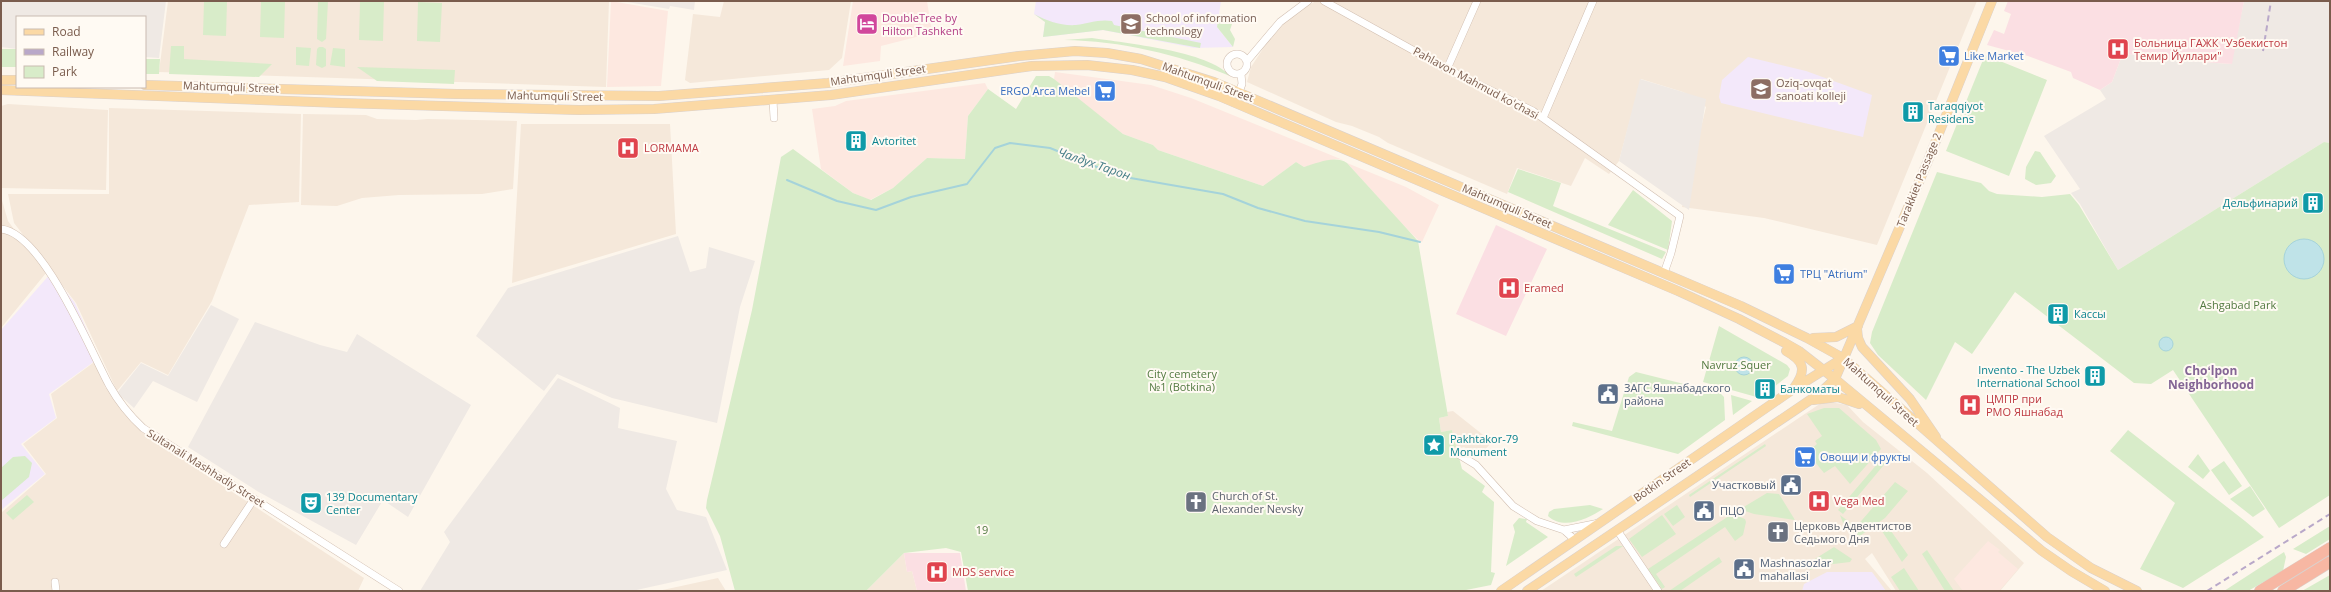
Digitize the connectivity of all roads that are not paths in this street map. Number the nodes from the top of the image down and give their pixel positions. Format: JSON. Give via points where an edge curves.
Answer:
{"nodes":[{"id":1,"x":1308,"y":1,"type":"edge"},
{"id":2,"x":1324,"y":1,"type":"edge"},
{"id":3,"x":1477,"y":1,"type":"edge"},
{"id":4,"x":1593,"y":1,"type":"edge"},
{"id":5,"x":1992,"y":1,"type":"edge"},
{"id":6,"x":1247,"y":61,"type":"junction"},
{"id":7,"x":1447,"y":69,"type":"junction"},
{"id":8,"x":1241,"y":74,"type":"junction"},
{"id":9,"x":1,"y":80,"type":"edge"},
{"id":10,"x":16,"y":80,"type":"edge"},
{"id":11,"x":146,"y":84,"type":"edge"},
{"id":12,"x":191,"y":86,"type":"junction"},
{"id":13,"x":1,"y":90,"type":"edge"},
{"id":14,"x":1239,"y":92,"type":"junction"},
{"id":15,"x":672,"y":95,"type":"junction"},
{"id":16,"x":191,"y":97,"type":"junction"},
{"id":17,"x":773,"y":100,"type":"junction"},
{"id":18,"x":673,"y":108,"type":"junction"},
{"id":19,"x":774,"y":118,"type":"dead end"},
{"id":20,"x":1543,"y":118,"type":"junction"},
{"id":21,"x":1,"y":229,"type":"edge"},
{"id":22,"x":1664,"y":272,"type":"junction"},
{"id":23,"x":1682,"y":280,"type":"junction"},
{"id":24,"x":1678,"y":291,"type":"junction"},
{"id":25,"x":1739,"y":319,"type":"junction"},
{"id":26,"x":1858,"y":326,"type":"junction"},
{"id":27,"x":1807,"y":338,"type":"junction"},
{"id":28,"x":1843,"y":358,"type":"junction"},
{"id":29,"x":1823,"y":370,"type":"junction"},
{"id":30,"x":1835,"y":379,"type":"junction"},
{"id":31,"x":1792,"y":390,"type":"junction"},
{"id":32,"x":1810,"y":400,"type":"junction"},
{"id":33,"x":1871,"y":410,"type":"junction"},
{"id":34,"x":1945,"y":450,"type":"junction"},
{"id":35,"x":1458,"y":454,"type":"dead end"},
{"id":36,"x":1671,"y":474,"type":"junction"},
{"id":37,"x":1680,"y":487,"type":"junction"},
{"id":38,"x":254,"y":499,"type":"junction"},
{"id":39,"x":1601,"y":522,"type":"junction"},
{"id":40,"x":1564,"y":530,"type":"junction"},
{"id":41,"x":1618,"y":530,"type":"junction"},
{"id":42,"x":1575,"y":540,"type":"junction"},
{"id":43,"x":224,"y":544,"type":"dead end"},
{"id":44,"x":2330,"y":548,"type":"edge"},
{"id":45,"x":2330,"y":562,"type":"edge"},
{"id":46,"x":55,"y":582,"type":"dead end"},
{"id":47,"x":56,"y":591,"type":"edge"},
{"id":48,"x":399,"y":591,"type":"edge"},
{"id":49,"x":1501,"y":591,"type":"edge"},
{"id":50,"x":1527,"y":591,"type":"edge"},
{"id":51,"x":1658,"y":591,"type":"edge"},
{"id":52,"x":2105,"y":591,"type":"edge"},
{"id":53,"x":2137,"y":591,"type":"edge"},
{"id":54,"x":2260,"y":591,"type":"edge"},
{"id":55,"x":2283,"y":591,"type":"edge"}],
"edges":[{"from":1,"to":6,"type":"street","via":[[1280,22]]},
{"from":2,"to":7,"type":"street","name":"Pahlavon Mahmud ko'chasi"},
{"from":3,"to":7,"type":"street"},
{"from":4,"to":20,"type":"street"},
{"from":5,"to":26,"type":"main road","name":"Tarakkiet Passage 2"},
{"from":6,"to":8,"type":"street","via":[[1246,70]]},
{"from":6,"to":8,"type":"street","via":[[1240,54],[1233,54],[1228,59],[1226,66],[1229,71]]},
{"from":7,"to":20,"type":"street","name":"Pahlavon Mahmud ko'chasi"},
{"from":8,"to":14,"type":"street","via":[[1242,84]]},
{"from":9,"to":10,"type":"main road"},
{"from":11,"to":12,"type":"main road","name":"Mahtumquli Street"},
{"from":12,"to":15,"type":"main road","name":"Mahtumquli Street","via":[[562,96]]},
{"from":12,"to":16,"type":"main road"},
{"from":13,"to":16,"type":"main road","name":"Mahtumquli Street"},
{"from":14,"to":15,"type":"main road","name":"Mahtumquli Street","via":[[1194,74],[1151,61],[1107,53],[1075,51],[1019,56],[828,82]]},
{"from":14,"to":22,"type":"main road","name":"Mahtumquli Street"},
{"from":15,"to":18,"type":"main road"},
{"from":16,"to":18,"type":"main road","name":"Mahtumquli Street","via":[[579,110]]},
{"from":17,"to":18,"type":"main road","name":"Mahtumquli Street"},
{"from":17,"to":19,"type":"street"},
{"from":17,"to":24,"type":"main road","name":"Mahtumquli Street","via":[[831,95],[1048,65],[1102,66],[1148,73],[1219,96]]},
{"from":20,"to":22,"type":"street","name":"Pahlavon Mahmud ko'chasi","via":[[1680,216]]},
{"from":21,"to":38,"type":"street","name":"Sultanali Mashhadiy Street","via":[[24,238],[54,280],[76,315],[109,385],[135,420],[158,439]]},
{"from":22,"to":23,"type":"main road","name":"Mahtumquli Street"},
{"from":23,"to":24,"type":"main road"},
{"from":23,"to":27,"type":"main road","name":"Mahtumquli Street"},
{"from":24,"to":25,"type":"main road","name":"Mahtumquli Street"},
{"from":25,"to":29,"type":"main road","name":"Mahtumquli Street","via":[[1799,351]]},
{"from":25,"to":31,"type":"main road","via":[[1799,360],[1802,374]]},
{"from":26,"to":27,"type":"main road","via":[[1830,339]]},
{"from":26,"to":28,"type":"main road","name":"Tarakkiet Passage 2"},
{"from":26,"to":34,"type":"main road","via":[[1858,338],[1862,347],[1912,402]]},
{"from":27,"to":28,"type":"main road","name":"Mahtumquli Street"},
{"from":28,"to":29,"type":"main road","name":"Botkin Street"},
{"from":28,"to":30,"type":"main road","name":"Tarakkiet Passage 2"},
{"from":28,"to":34,"type":"main road","name":"Mahtumquli Street"},
{"from":29,"to":30,"type":"main road","name":"Mahtumquli Street"},
{"from":29,"to":31,"type":"main road","name":"Botkin Street"},
{"from":30,"to":32,"type":"main road","name":"Botkin Street"},
{"from":30,"to":33,"type":"main road","name":"Mahtumquli Street"},
{"from":31,"to":36,"type":"main road","name":"Botkin Street"},
{"from":32,"to":33,"type":"main road","via":[[1838,397]]},
{"from":32,"to":37,"type":"main road","name":"Botkin Street"},
{"from":33,"to":52,"type":"main road","name":"Mahtumquli Street","via":[[2042,551]]},
{"from":34,"to":53,"type":"main road","name":"Mahtumquli Street","via":[[2062,549]]},
{"from":35,"to":40,"type":"street","via":[[1476,465],[1513,506],[1537,521]]},
{"from":36,"to":37,"type":"main road"},
{"from":36,"to":39,"type":"main road","name":"Botkin Street"},
{"from":37,"to":41,"type":"main road","name":"Botkin Street"},
{"from":38,"to":43,"type":"street"},
{"from":38,"to":48,"type":"street","name":"Sultanali Mashhadiy Street"},
{"from":39,"to":40,"type":"street"},
{"from":39,"to":42,"type":"main road","name":"Botkin Street"},
{"from":40,"to":42,"type":"street"},
{"from":41,"to":50,"type":"main road","name":"Botkin Street"},
{"from":41,"to":51,"type":"street"},
{"from":42,"to":49,"type":"main road","name":"Botkin Street"},
{"from":44,"to":54,"type":"highway"},
{"from":45,"to":55,"type":"highway"},
{"from":46,"to":47,"type":"street"}]}
